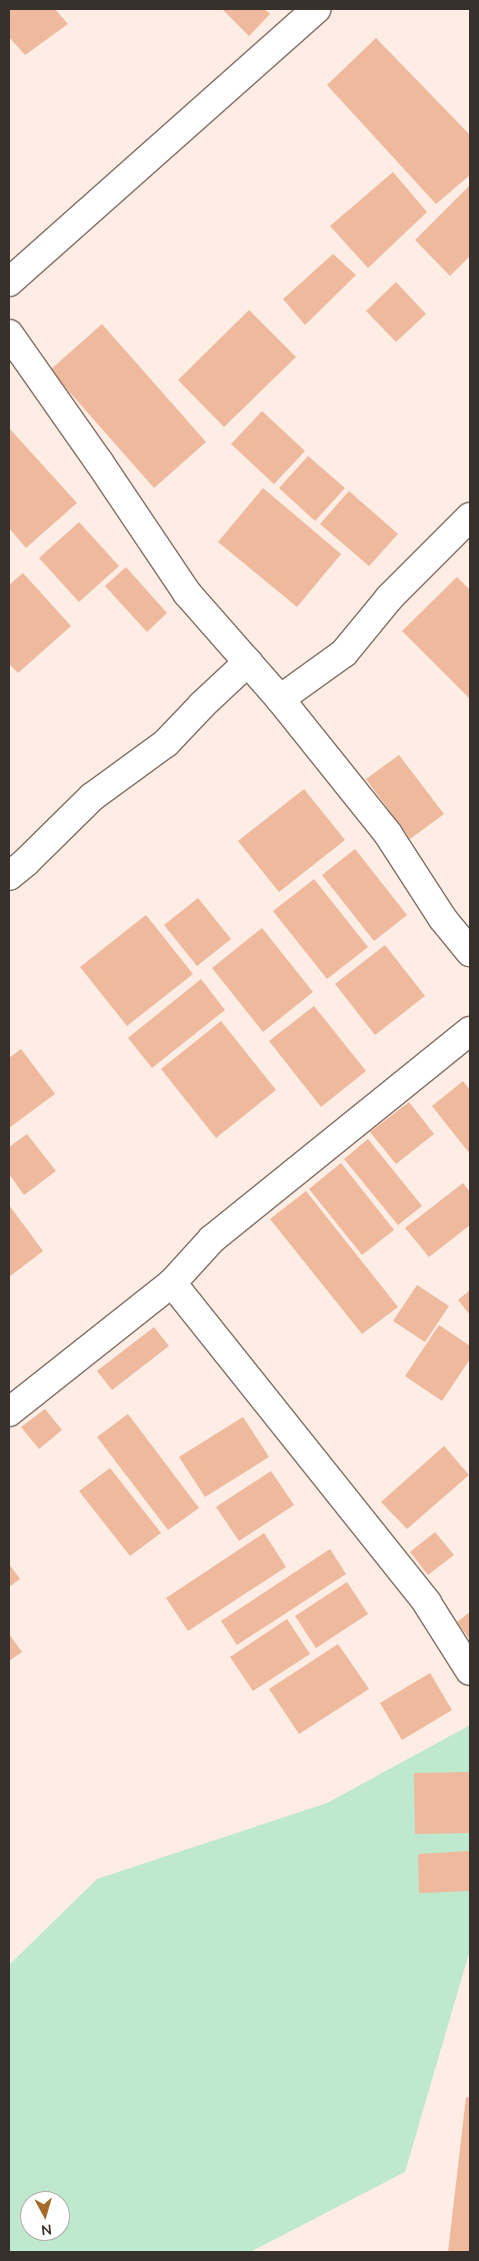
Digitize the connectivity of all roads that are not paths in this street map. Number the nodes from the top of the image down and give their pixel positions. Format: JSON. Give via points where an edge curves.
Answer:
{"nodes":[{"id":1,"x":316,"y":9,"type":"edge"},
{"id":2,"x":9,"y":282,"type":"edge"},
{"id":3,"x":9,"y":334,"type":"edge"},
{"id":4,"x":470,"y":517,"type":"edge"},
{"id":5,"x":248,"y":662,"type":"junction"},
{"id":6,"x":280,"y":699,"type":"junction"},
{"id":7,"x":9,"y":876,"type":"edge"},
{"id":8,"x":470,"y":952,"type":"edge"},
{"id":9,"x":470,"y":1031,"type":"edge"},
{"id":10,"x":172,"y":1283,"type":"junction"},
{"id":11,"x":9,"y":1412,"type":"edge"},
{"id":12,"x":470,"y":1671,"type":"edge"}],
"edges":[{"from":1,"to":2,"type":"street"},
{"from":3,"to":5,"type":"street","via":[[187,593]]},
{"from":4,"to":6,"type":"street","via":[[390,597],[344,653]]},
{"from":5,"to":6,"type":"street"},
{"from":5,"to":7,"type":"street","via":[[166,742],[92,797]]},
{"from":6,"to":8,"type":"street","via":[[388,834],[443,919]]},
{"from":9,"to":10,"type":"street","via":[[212,1238]]},
{"from":10,"to":11,"type":"street"},
{"from":10,"to":12,"type":"street","via":[[427,1604]]}]}
